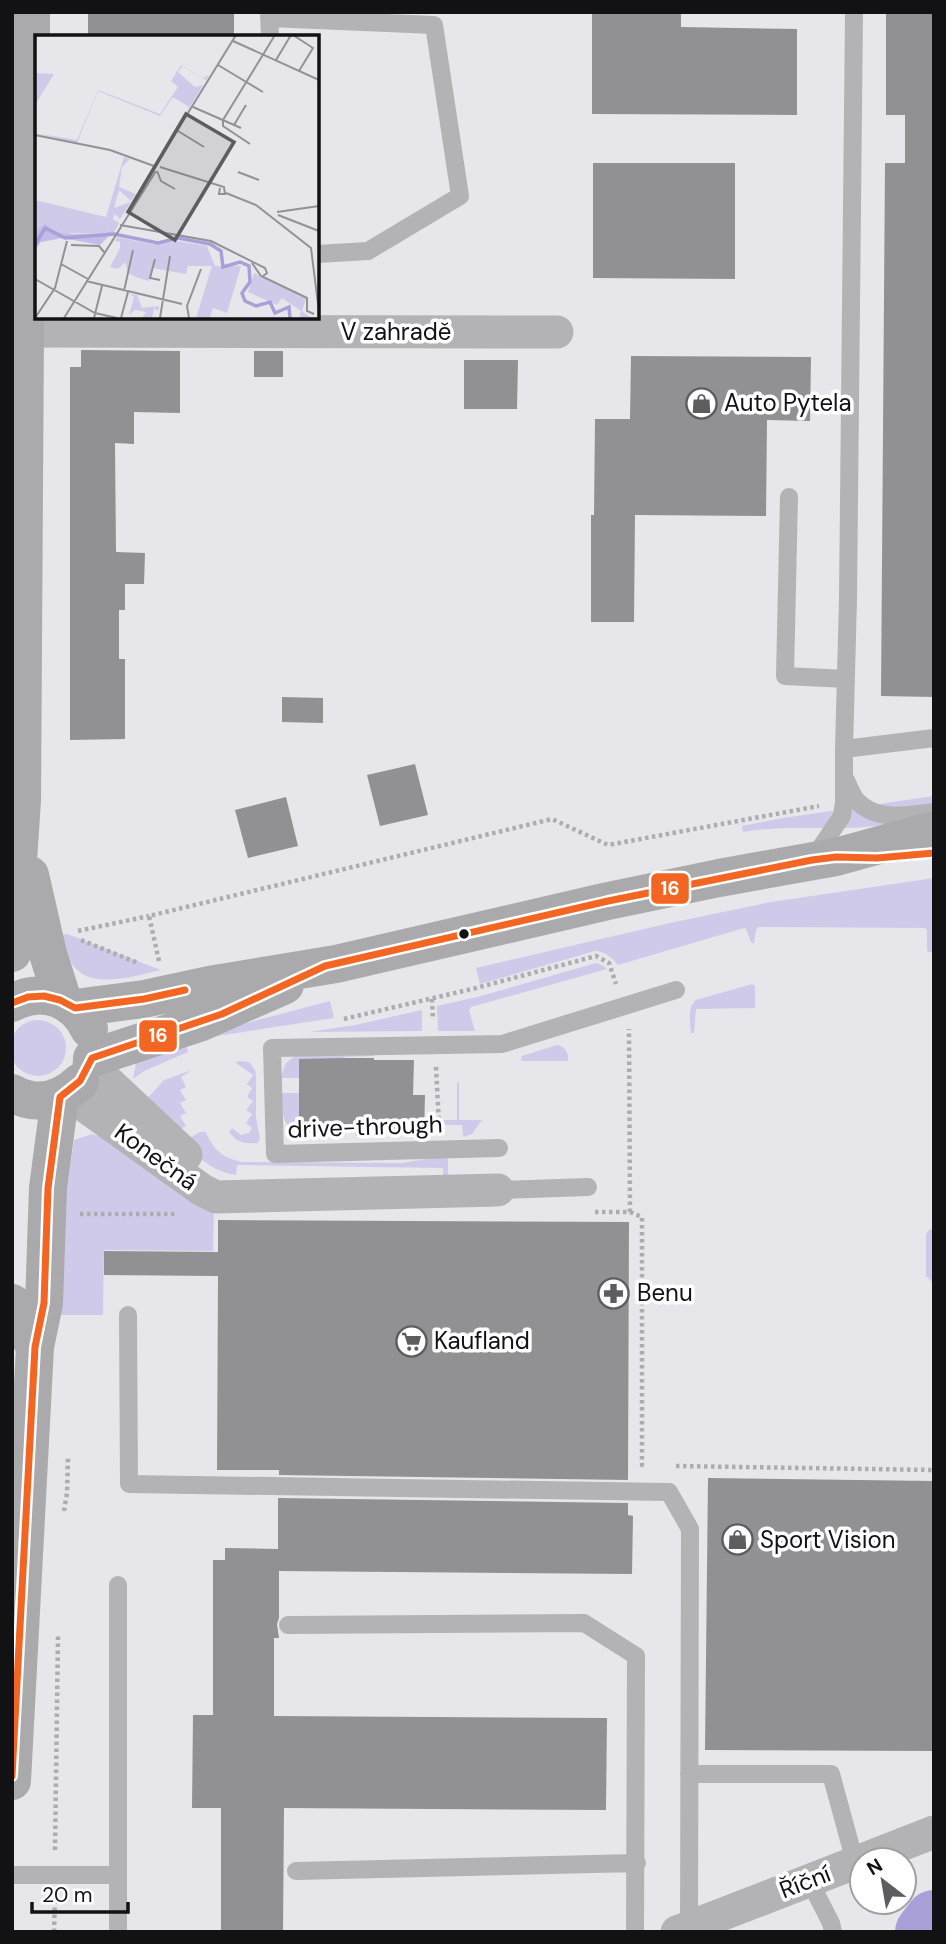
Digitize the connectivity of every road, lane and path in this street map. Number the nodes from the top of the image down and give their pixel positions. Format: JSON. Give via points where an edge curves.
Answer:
{"nodes":[{"id":1,"x":31,"y":12,"type":"edge"},
{"id":2,"x":854,"y":12,"type":"edge"},
{"id":3,"x":269,"y":15,"type":"edge"},
{"id":4,"x":270,"y":35,"type":"edge"},
{"id":5,"x":22,"y":112,"type":"edge"},
{"id":6,"x":318,"y":254,"type":"edge"},
{"id":7,"x":25,"y":331,"type":"junction"},
{"id":8,"x":557,"y":332,"type":"dead end"},
{"id":9,"x":19,"y":412,"type":"edge"},
{"id":10,"x":789,"y":497,"type":"dead end"},
{"id":11,"x":846,"y":679,"type":"junction"},
{"id":12,"x":934,"y":738,"type":"edge"},
{"id":13,"x":844,"y":748,"type":"junction"},
{"id":14,"x":844,"y":777,"type":"junction"},
{"id":15,"x":934,"y":812,"type":"edge"},
{"id":16,"x":18,"y":817,"type":"edge"},
{"id":17,"x":934,"y":831,"type":"edge"},
{"id":18,"x":934,"y":853,"type":"edge"},
{"id":19,"x":824,"y":858,"type":"junction"},
{"id":20,"x":149,"y":916,"type":"dead end"},
{"id":21,"x":66,"y":934,"type":"dead end"},
{"id":22,"x":78,"y":939,"type":"dead end"},
{"id":23,"x":12,"y":953,"type":"edge"},
{"id":24,"x":325,"y":966,"type":"junction"},
{"id":25,"x":150,"y":967,"type":"dead end"},
{"id":26,"x":476,"y":988,"type":"dead end"},
{"id":27,"x":676,"y":990,"type":"dead end"},
{"id":28,"x":432,"y":999,"type":"junction"},
{"id":29,"x":12,"y":1003,"type":"edge"},
{"id":30,"x":69,"y":1005,"type":"junction"},
{"id":31,"x":337,"y":1021,"type":"dead end"},
{"id":32,"x":435,"y":1045,"type":"junction"},
{"id":33,"x":77,"y":1078,"type":"junction"},
{"id":34,"x":12,"y":1093,"type":"edge"},
{"id":35,"x":499,"y":1148,"type":"dead end"},
{"id":36,"x":453,"y":1149,"type":"junction"},
{"id":37,"x":588,"y":1187,"type":"dead end"},
{"id":38,"x":498,"y":1189,"type":"joint"},
{"id":39,"x":630,"y":1212,"type":"dead end"},
{"id":40,"x":12,"y":1303,"type":"edge"},
{"id":41,"x":128,"y":1315,"type":"dead end"},
{"id":42,"x":24,"y":1339,"type":"edge"},
{"id":43,"x":68,"y":1451,"type":"dead end"},
{"id":44,"x":656,"y":1466,"type":"dead end"},
{"id":45,"x":669,"y":1466,"type":"dead end"},
{"id":46,"x":934,"y":1470,"type":"edge"},
{"id":47,"x":63,"y":1520,"type":"dead end"},
{"id":48,"x":118,"y":1585,"type":"dead end"},
{"id":49,"x":288,"y":1625,"type":"dead end"},
{"id":50,"x":58,"y":1629,"type":"dead end"},
{"id":51,"x":689,"y":1774,"type":"junction"},
{"id":52,"x":12,"y":1781,"type":"edge"},
{"id":53,"x":934,"y":1832,"type":"edge"},
{"id":54,"x":850,"y":1846,"type":"edge"},
{"id":55,"x":898,"y":1846,"type":"edge"},
{"id":56,"x":636,"y":1863,"type":"junction"},
{"id":57,"x":848,"y":1866,"type":"edge"},
{"id":58,"x":296,"y":1871,"type":"dead end"},
{"id":59,"x":12,"y":1875,"type":"edge"},
{"id":60,"x":55,"y":1875,"type":"junction"},
{"id":61,"x":117,"y":1875,"type":"junction"},
{"id":62,"x":809,"y":1880,"type":"junction"},
{"id":63,"x":683,"y":1929,"type":"edge"},
{"id":64,"x":54,"y":1932,"type":"edge"},
{"id":65,"x":118,"y":1932,"type":"edge"},
{"id":66,"x":635,"y":1932,"type":"edge"},
{"id":67,"x":833,"y":1932,"type":"edge"}],
"edges":[{"from":1,"to":5,"type":"street"},
{"from":2,"to":11,"type":"lane"},
{"from":3,"to":4,"type":"lane"},
{"from":3,"to":6,"type":"lane","via":[[434,25],[460,196],[368,251]]},
{"from":5,"to":7,"type":"street"},
{"from":7,"to":8,"type":"street","name":"V zahradě"},
{"from":7,"to":9,"type":"street"},
{"from":9,"to":16,"type":"street"},
{"from":10,"to":11,"type":"lane","via":[[785,676]]},
{"from":11,"to":13,"type":"lane"},
{"from":12,"to":13,"type":"lane"},
{"from":13,"to":14,"type":"lane"},
{"from":14,"to":15,"type":"lane","via":[[856,800],[870,810],[893,817]]},
{"from":14,"to":19,"type":"lane","via":[[842,816]]},
{"from":16,"to":23,"type":"street"},
{"from":16,"to":30,"type":"street","via":[[48,954]]},
{"from":17,"to":19,"type":"street"},
{"from":18,"to":19,"type":"street"},
{"from":19,"to":24,"type":"street","via":[[608,901]]},
{"from":20,"to":21,"type":"path"},
{"from":22,"to":25,"type":"path"},
{"from":24,"to":30,"type":"street","via":[[144,999]]},
{"from":24,"to":33,"type":"street"},
{"from":26,"to":28,"type":"path"},
{"from":27,"to":32,"type":"lane","name":"drive-through","via":[[502,1044]]},
{"from":28,"to":31,"type":"path"},
{"from":28,"to":32,"type":"path"},
{"from":29,"to":30,"type":"street","via":[[40,995]]},
{"from":30,"to":33,"type":"street","via":[[84,1019],[92,1044]]},
{"from":32,"to":36,"type":"path","via":[[438,1123]]},
{"from":32,"to":36,"type":"lane","name":"drive-through","via":[[272,1048],[275,1154]]},
{"from":33,"to":34,"type":"street","via":[[39,1101]]},
{"from":33,"to":38,"type":"street","name":"Konečná","via":[[202,1190],[216,1197]]},
{"from":33,"to":42,"type":"street","via":[[50,1167],[44,1303]]},
{"from":35,"to":36,"type":"lane","name":"drive-through"},
{"from":37,"to":38,"type":"lane"},
{"from":39,"to":44,"type":"path","via":[[642,1217],[642,1465]]},
{"from":40,"to":42,"type":"street"},
{"from":41,"to":51,"type":"lane","via":[[129,1485],[669,1492],[690,1530]]},
{"from":42,"to":52,"type":"street"},
{"from":43,"to":47,"type":"path"},
{"from":45,"to":46,"type":"path"},
{"from":48,"to":61,"type":"lane"},
{"from":49,"to":56,"type":"lane","via":[[584,1623],[636,1656]]},
{"from":50,"to":60,"type":"path"},
{"from":51,"to":54,"type":"lane","via":[[831,1774]]},
{"from":51,"to":63,"type":"lane"},
{"from":53,"to":55,"type":"street","name":"Říční"},
{"from":56,"to":58,"type":"lane"},
{"from":56,"to":66,"type":"lane"},
{"from":57,"to":62,"type":"street","name":"Říční"},
{"from":59,"to":60,"type":"lane"},
{"from":60,"to":61,"type":"lane"},
{"from":60,"to":64,"type":"path"},
{"from":61,"to":65,"type":"lane"},
{"from":62,"to":63,"type":"street","name":"Říční"},
{"from":62,"to":67,"type":"lane"}]}
